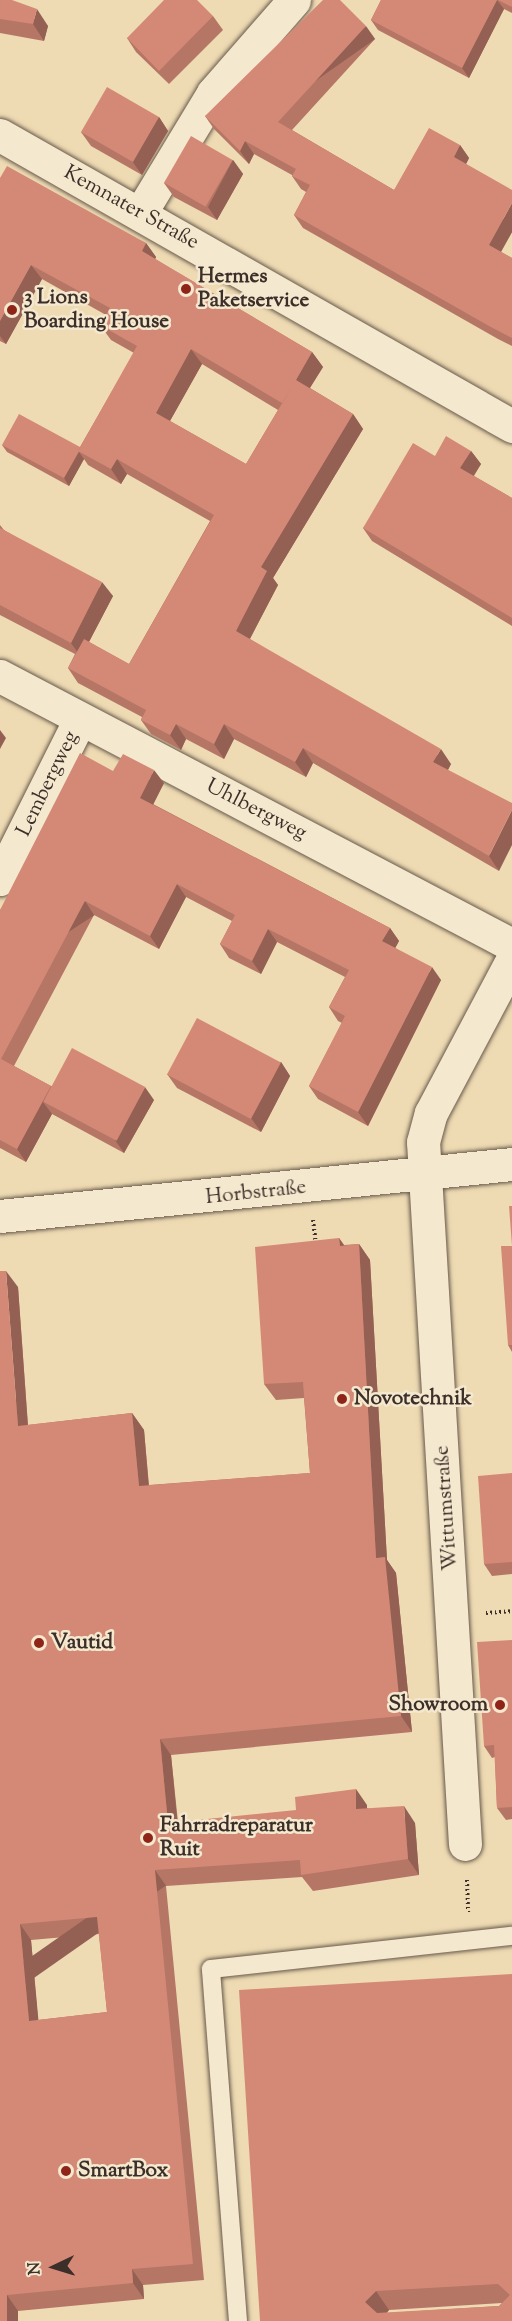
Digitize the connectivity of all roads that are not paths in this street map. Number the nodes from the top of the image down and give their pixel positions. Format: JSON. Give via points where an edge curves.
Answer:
{"nodes":[{"id":1,"x":294,"y":0,"type":"edge"},
{"id":2,"x":0,"y":135,"type":"edge"},
{"id":3,"x":141,"y":212,"type":"junction"},
{"id":4,"x":512,"y":426,"type":"edge"},
{"id":5,"x":0,"y":676,"type":"edge"},
{"id":6,"x":79,"y":721,"type":"junction"},
{"id":7,"x":0,"y":879,"type":"edge"},
{"id":8,"x":512,"y":945,"type":"edge"},
{"id":9,"x":512,"y":960,"type":"edge"},
{"id":10,"x":512,"y":1164,"type":"edge"},
{"id":11,"x":424,"y":1172,"type":"junction"},
{"id":12,"x":0,"y":1216,"type":"edge"},
{"id":13,"x":465,"y":1844,"type":"road end"},
{"id":14,"x":512,"y":1936,"type":"edge"},
{"id":15,"x":238,"y":2321,"type":"edge"}],
"edges":[{"from":1,"to":3,"type":"street","via":[[213,93]]},
{"from":2,"to":3,"type":"street","name":"Kemnater Straße"},
{"from":3,"to":4,"type":"street","name":"Kemnater Straße"},
{"from":5,"to":6,"type":"street","name":"Uhlbergweg"},
{"from":6,"to":7,"type":"street","name":"Lembergweg"},
{"from":6,"to":8,"type":"street","name":"Uhlbergweg"},
{"from":9,"to":11,"type":"street","name":"Wittumstraße","via":[[431,1113],[423,1142]]},
{"from":10,"to":11,"type":"street","name":"Horbstraße"},
{"from":11,"to":12,"type":"street","name":"Horbstraße"},
{"from":11,"to":13,"type":"street","name":"Wittumstraße"},
{"from":14,"to":15,"type":"lane","via":[[469,1936],[211,1969]]}]}
